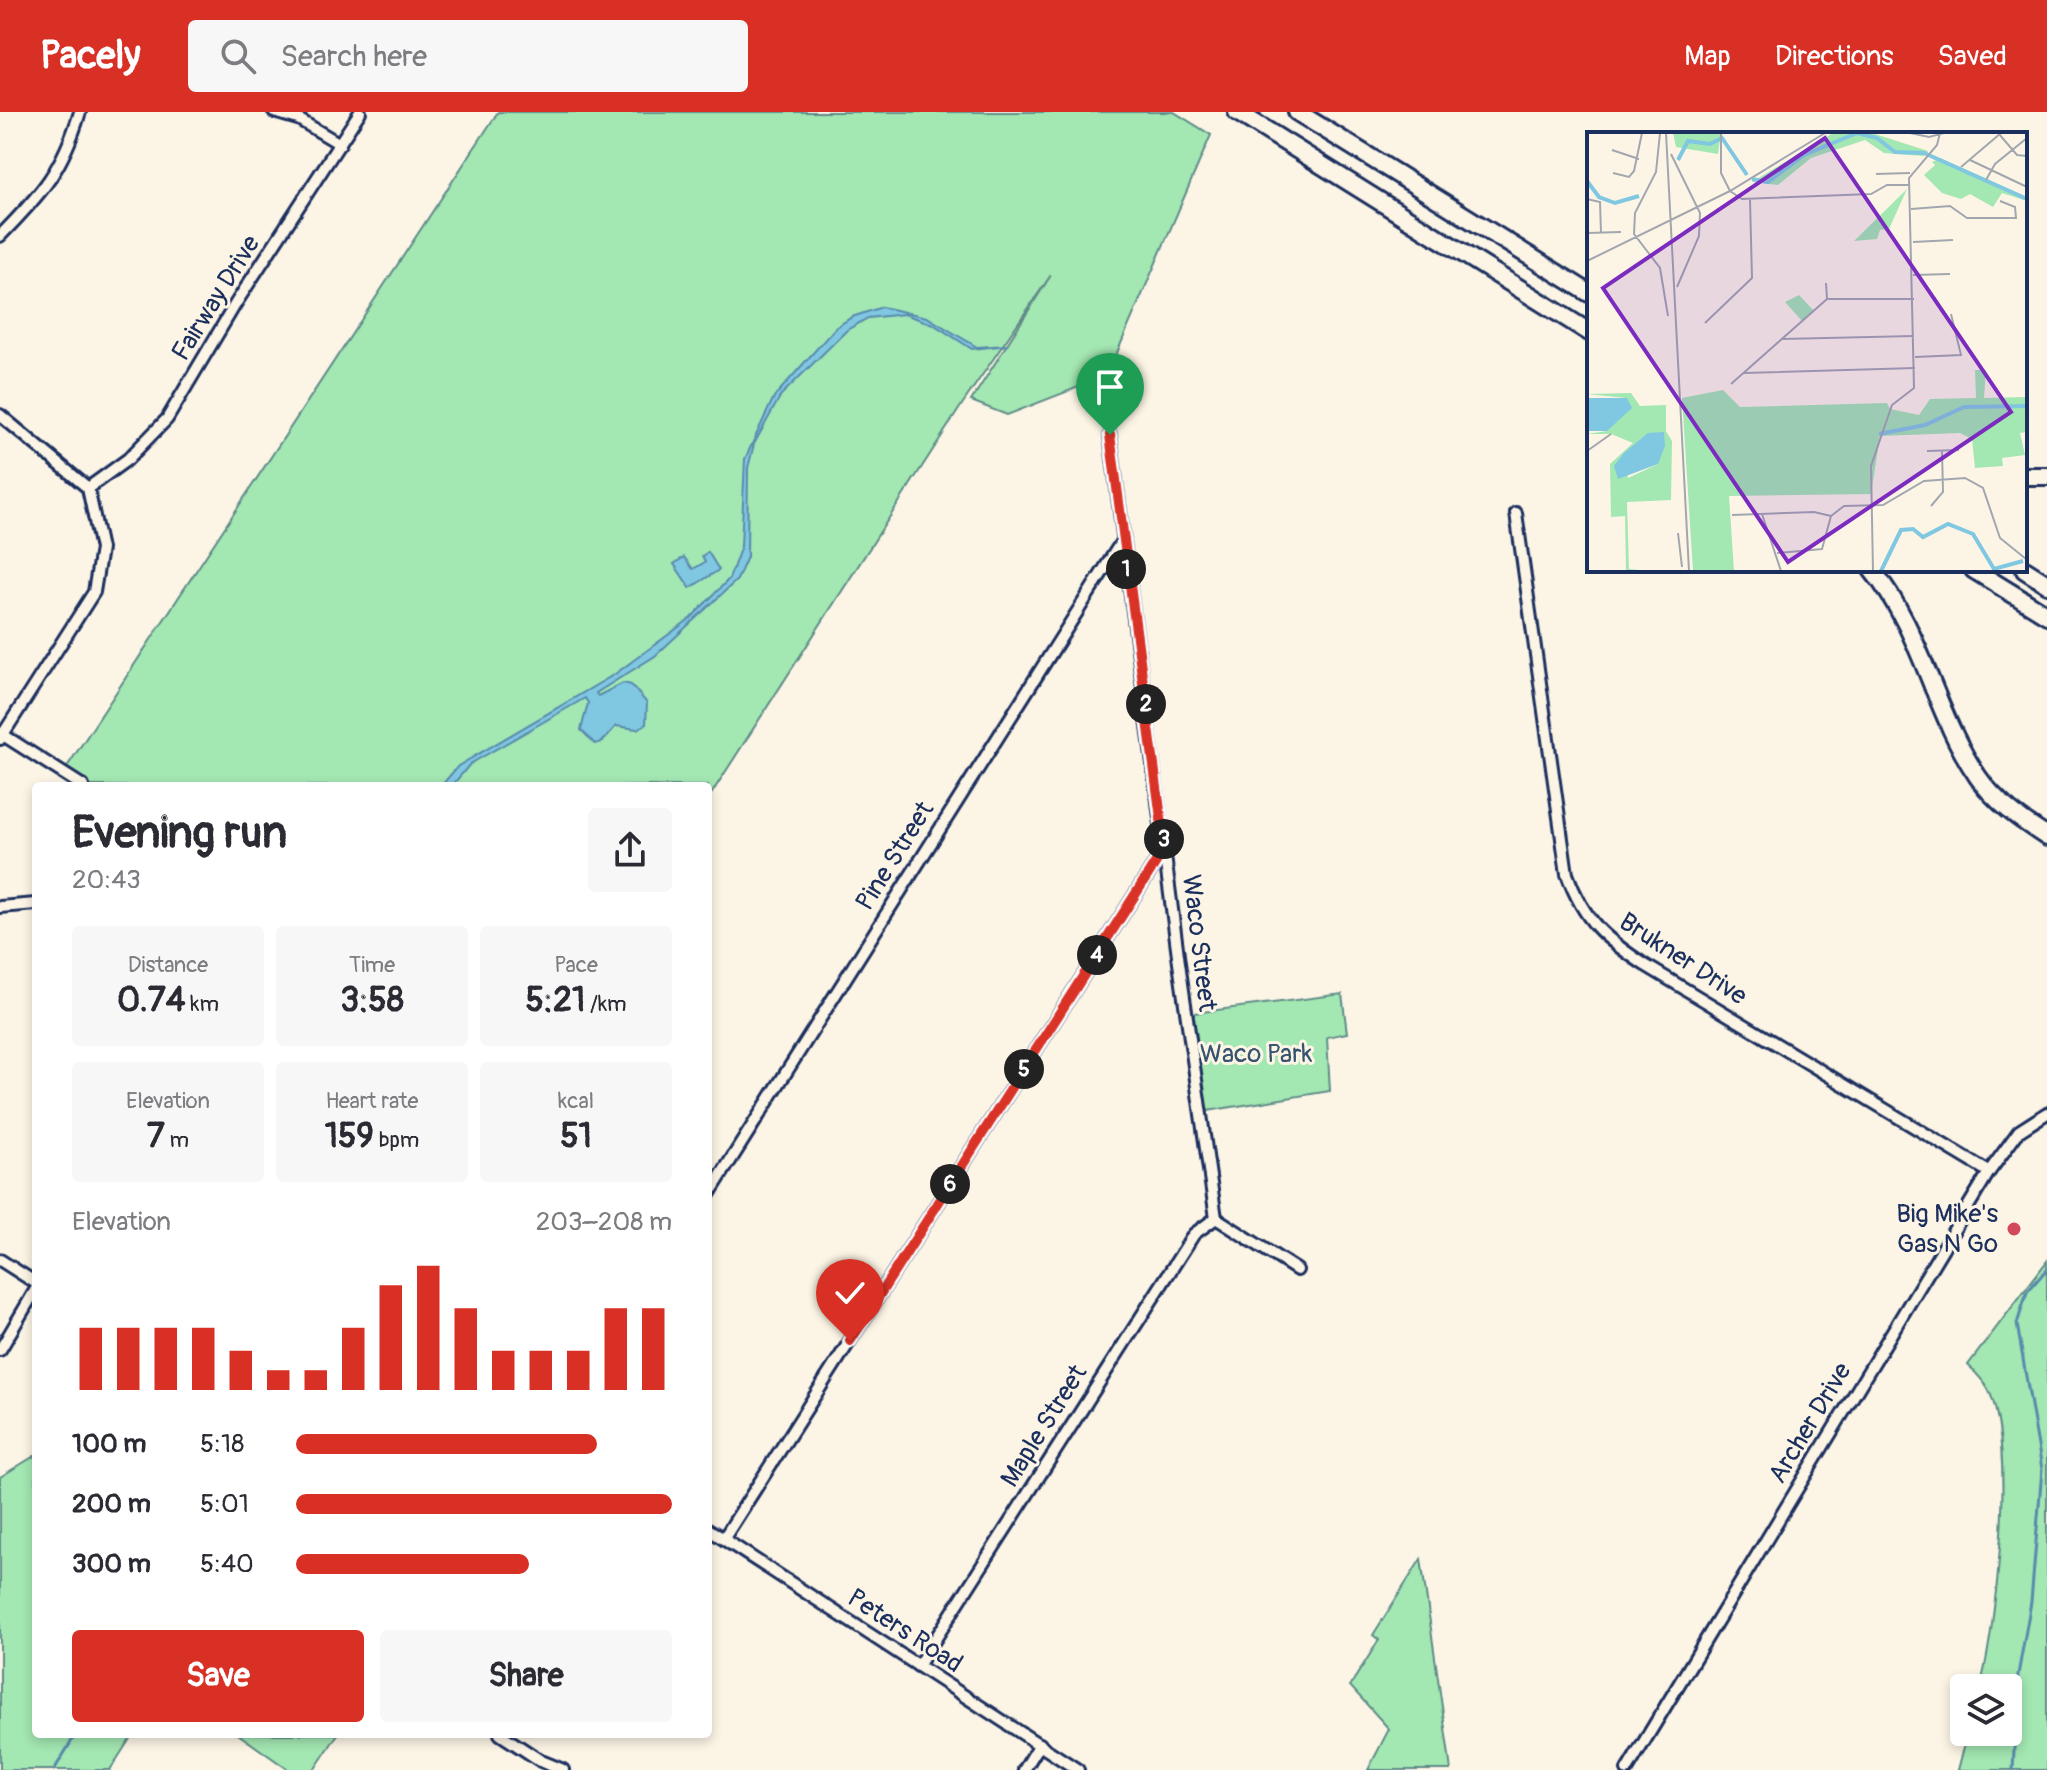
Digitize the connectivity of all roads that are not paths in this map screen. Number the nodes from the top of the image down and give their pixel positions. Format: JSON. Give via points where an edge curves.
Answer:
{"nodes":[{"id":1,"x":80,"y":112,"type":"edge"},
{"id":2,"x":274,"y":112,"type":"edge"},
{"id":3,"x":360,"y":112,"type":"edge"},
{"id":4,"x":1237,"y":112,"type":"edge"},
{"id":5,"x":1297,"y":112,"type":"edge"},
{"id":6,"x":340,"y":144,"type":"junction"},
{"id":7,"x":0,"y":236,"type":"edge"},
{"id":8,"x":1587,"y":292,"type":"edge"},
{"id":9,"x":1587,"y":331,"type":"edge"},
{"id":10,"x":0,"y":415,"type":"edge"},
{"id":11,"x":1110,"y":435,"type":"dead end"},
{"id":12,"x":88,"y":488,"type":"junction"},
{"id":13,"x":1516,"y":513,"type":"dead end"},
{"id":14,"x":1122,"y":541,"type":"junction"},
{"id":15,"x":2027,"y":571,"type":"edge"},
{"id":16,"x":1873,"y":572,"type":"edge"},
{"id":17,"x":1977,"y":572,"type":"edge"},
{"id":18,"x":2047,"y":584,"type":"edge"},
{"id":19,"x":2047,"y":615,"type":"edge"},
{"id":20,"x":1,"y":736,"type":"edge"},
{"id":21,"x":76,"y":782,"type":"edge"},
{"id":22,"x":2047,"y":837,"type":"edge"},
{"id":23,"x":1165,"y":848,"type":"junction"},
{"id":24,"x":32,"y":904,"type":"edge"},
{"id":25,"x":0,"y":907,"type":"edge"},
{"id":26,"x":2047,"y":1113,"type":"edge"},
{"id":27,"x":1989,"y":1172,"type":"junction"},
{"id":28,"x":712,"y":1190,"type":"edge"},
{"id":29,"x":1216,"y":1218,"type":"junction"},
{"id":30,"x":0,"y":1260,"type":"edge"},
{"id":31,"x":1297,"y":1270,"type":"dead end"},
{"id":32,"x":32,"y":1280,"type":"edge"},
{"id":33,"x":32,"y":1296,"type":"edge"},
{"id":34,"x":0,"y":1350,"type":"edge"},
{"id":35,"x":712,"y":1531,"type":"edge"},
{"id":36,"x":724,"y":1538,"type":"junction"},
{"id":37,"x":918,"y":1666,"type":"junction"},
{"id":38,"x":506,"y":1738,"type":"edge"},
{"id":39,"x":1040,"y":1744,"type":"junction"},
{"id":40,"x":563,"y":1770,"type":"edge"},
{"id":41,"x":1024,"y":1770,"type":"edge"},
{"id":42,"x":1078,"y":1770,"type":"edge"},
{"id":43,"x":1627,"y":1770,"type":"edge"}],
"edges":[{"from":1,"to":7,"type":"street","via":[[51,182]]},
{"from":2,"to":6,"type":"street","via":[[298,119]]},
{"from":3,"to":6,"type":"street","name":"Fairway Drive"},
{"from":4,"to":9,"type":"highway"},
{"from":5,"to":8,"type":"highway"},
{"from":6,"to":12,"type":"street","name":"Fairway Drive","via":[[167,419],[128,459]]},
{"from":10,"to":12,"type":"street"},
{"from":11,"to":14,"type":"street","name":"Waco Street"},
{"from":12,"to":20,"type":"street","via":[[101,549],[94,592]]},
{"from":13,"to":27,"type":"street","name":"Brukner Drive","via":[[1567,874],[1579,907],[1600,933],[1645,965]]},
{"from":14,"to":23,"type":"street","name":"Waco Street"},
{"from":14,"to":28,"type":"street","name":"Pine Street"},
{"from":15,"to":18,"type":"highway"},
{"from":16,"to":22,"type":"highway","via":[[1913,638],[1953,733],[1979,779],[2020,820]]},
{"from":17,"to":19,"type":"highway"},
{"from":20,"to":21,"type":"street"},
{"from":23,"to":29,"type":"street","name":"Waco Street"},
{"from":23,"to":36,"type":"street"},
{"from":24,"to":25,"type":"street"},
{"from":26,"to":27,"type":"street","name":"Archer Drive","via":[[2019,1131]]},
{"from":27,"to":43,"type":"street","name":"Archer Drive"},
{"from":29,"to":31,"type":"street"},
{"from":29,"to":37,"type":"street","name":"Maple Street","via":[[1194,1234]]},
{"from":30,"to":32,"type":"street"},
{"from":33,"to":34,"type":"street"},
{"from":35,"to":36,"type":"street","name":"Peters Road"},
{"from":36,"to":37,"type":"street","name":"Peters Road"},
{"from":37,"to":39,"type":"street","name":"Peters Road"},
{"from":38,"to":40,"type":"street"},
{"from":39,"to":41,"type":"street"},
{"from":39,"to":42,"type":"street","name":"Peters Road"}]}
